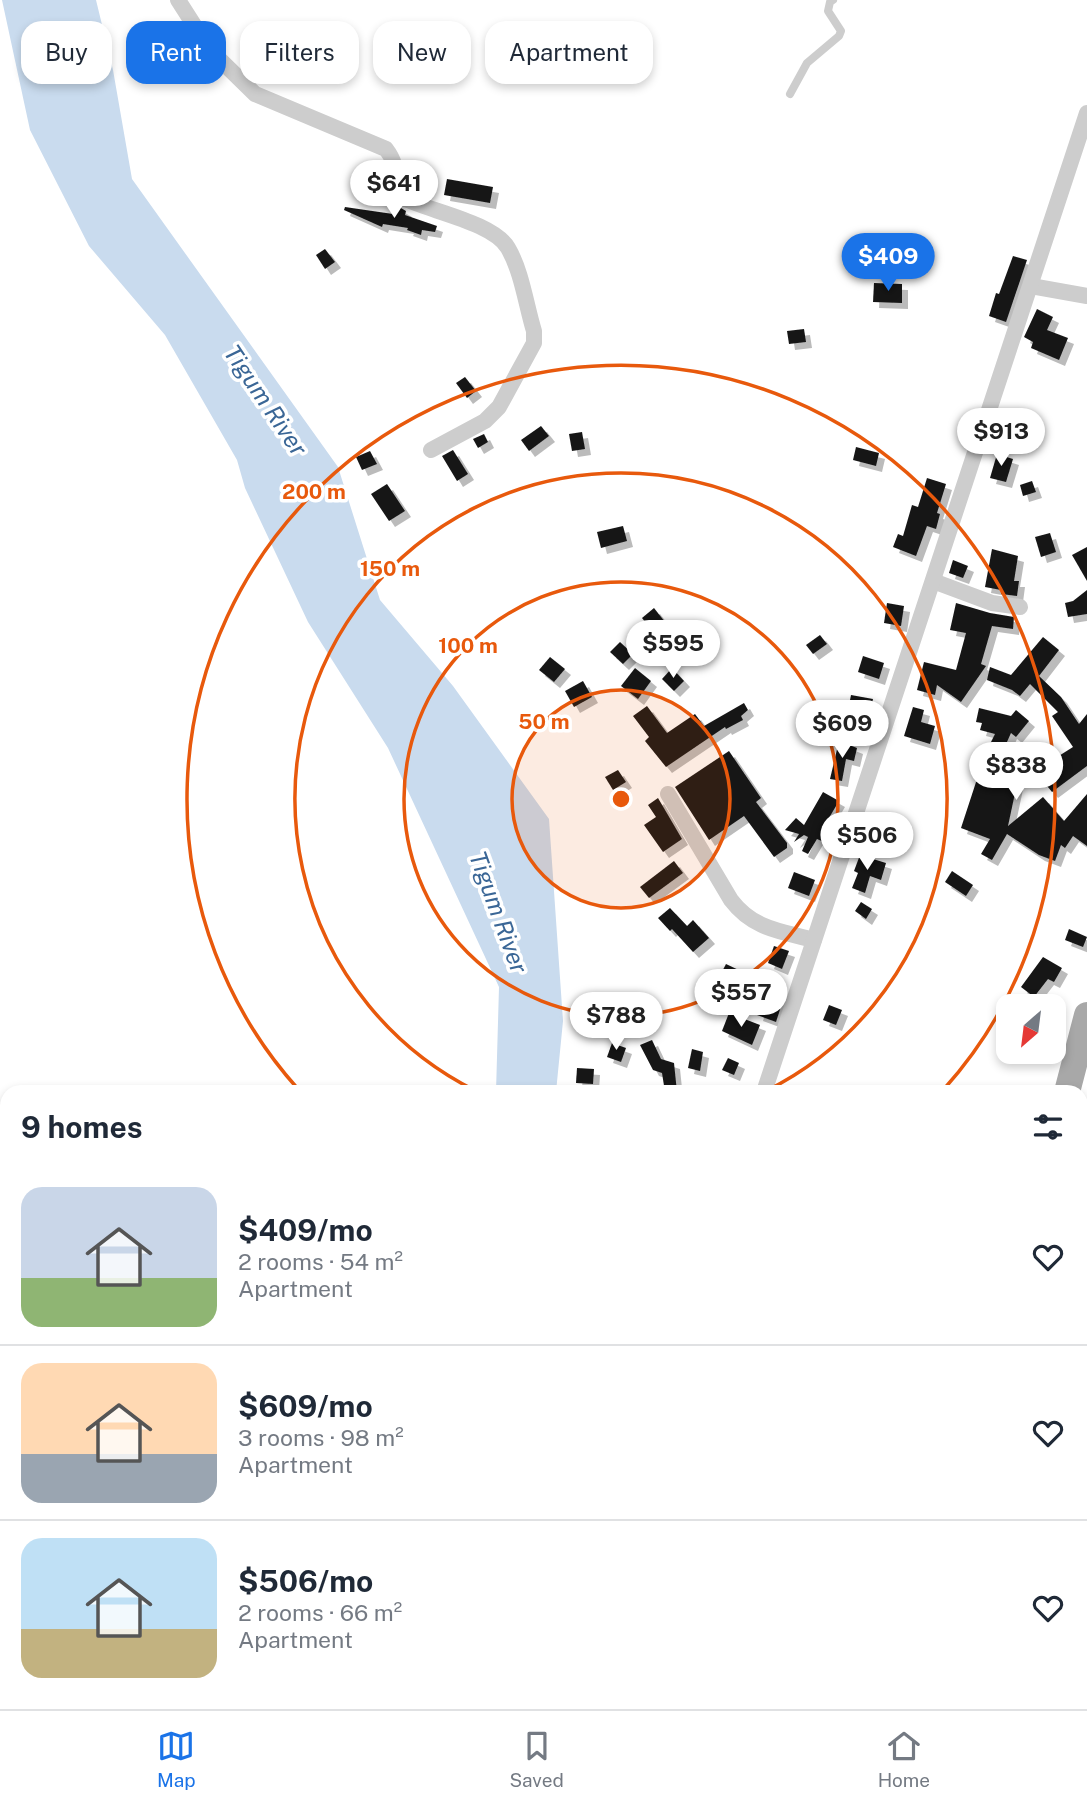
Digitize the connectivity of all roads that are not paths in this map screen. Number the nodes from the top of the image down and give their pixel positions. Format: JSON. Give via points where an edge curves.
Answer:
{"nodes":[{"id":1,"x":178,"y":0,"type":"edge"},
{"id":2,"x":833,"y":0,"type":"edge"},
{"id":3,"x":790,"y":94,"type":"dead end"},
{"id":4,"x":1087,"y":113,"type":"edge"},
{"id":5,"x":1031,"y":286,"type":"junction"},
{"id":6,"x":1087,"y":296,"type":"edge"},
{"id":7,"x":431,"y":450,"type":"dead end"},
{"id":8,"x":933,"y":581,"type":"junction"},
{"id":9,"x":1020,"y":607,"type":"dead end"},
{"id":10,"x":668,"y":794,"type":"dead end"},
{"id":11,"x":814,"y":940,"type":"junction"},
{"id":12,"x":1087,"y":1015,"type":"edge"},
{"id":13,"x":766,"y":1085,"type":"edge"},
{"id":14,"x":1069,"y":1085,"type":"edge"}],
"edges":[{"from":1,"to":7,"type":"street","via":[[210,50],[255,94],[386,149],[395,161],[401,197],[489,230],[507,246],[534,343],[499,407],[485,421]]},
{"from":2,"to":3,"type":"lane","via":[[828,11],[841,31],[839,36],[807,63]]},
{"from":4,"to":5,"type":"street"},
{"from":5,"to":6,"type":"street"},
{"from":5,"to":8,"type":"street"},
{"from":8,"to":9,"type":"street","via":[[992,603]]},
{"from":8,"to":11,"type":"street"},
{"from":10,"to":11,"type":"street","via":[[741,914],[754,923]]},
{"from":11,"to":13,"type":"street"},
{"from":12,"to":14,"type":"main road"}]}
